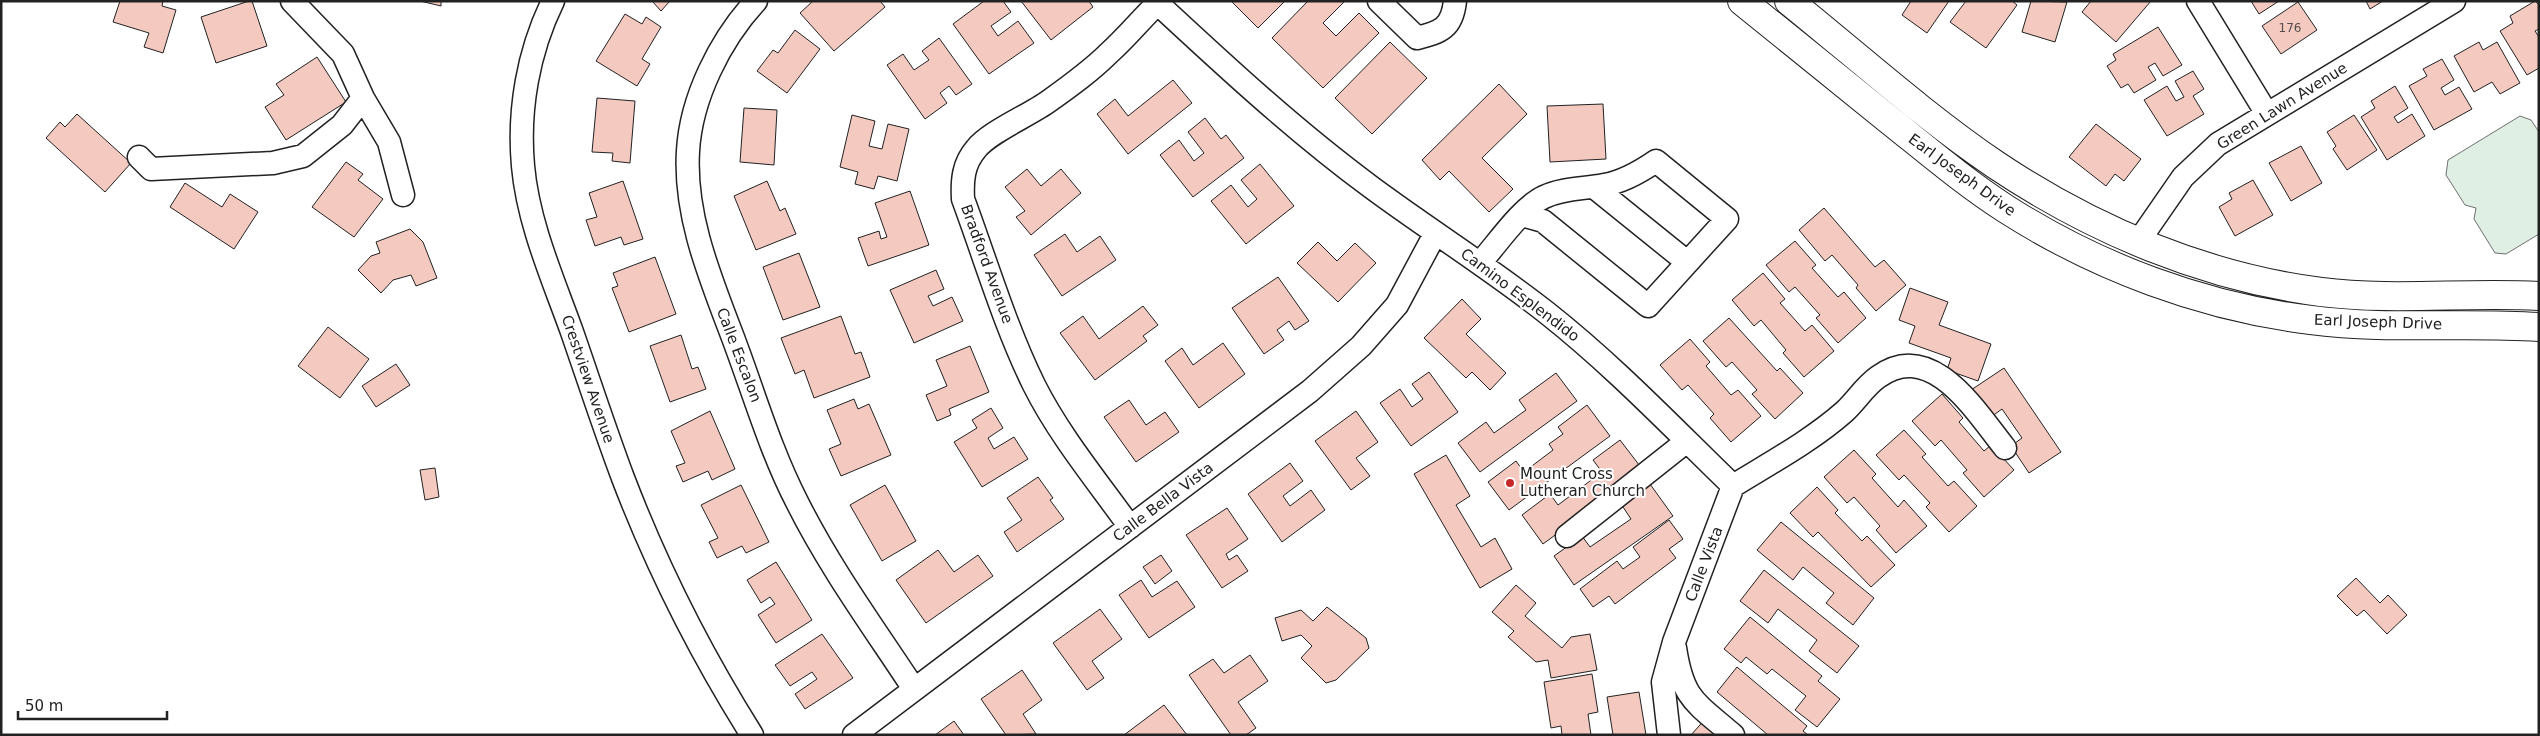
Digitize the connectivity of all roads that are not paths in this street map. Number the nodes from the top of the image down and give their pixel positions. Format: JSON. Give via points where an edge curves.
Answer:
{"nodes":[{"id":1,"x":292,"y":1,"type":"edge"},
{"id":2,"x":553,"y":1,"type":"edge"},
{"id":3,"x":756,"y":1,"type":"edge"},
{"id":4,"x":1379,"y":1,"type":"edge"},
{"id":5,"x":1455,"y":1,"type":"edge"},
{"id":6,"x":1742,"y":1,"type":"edge"},
{"id":7,"x":1789,"y":1,"type":"edge"},
{"id":8,"x":2198,"y":1,"type":"edge"},
{"id":9,"x":2454,"y":1,"type":"edge"},
{"id":10,"x":1158,"y":2,"type":"edge"},
{"id":11,"x":363,"y":98,"type":"junction"},
{"id":12,"x":2267,"y":114,"type":"junction"},
{"id":13,"x":139,"y":157,"type":"dead end"},
{"id":14,"x":1594,"y":187,"type":"junction"},
{"id":15,"x":403,"y":196,"type":"dead end"},
{"id":16,"x":1522,"y":215,"type":"junction"},
{"id":17,"x":1436,"y":234,"type":"junction"},
{"id":18,"x":2138,"y":242,"type":"junction"},
{"id":19,"x":1687,"y":262,"type":"junction"},
{"id":20,"x":1480,"y":263,"type":"junction"},
{"id":21,"x":2126,"y":271,"type":"junction"},
{"id":22,"x":2539,"y":296,"type":"edge"},
{"id":23,"x":2539,"y":327,"type":"edge"},
{"id":24,"x":1687,"y":441,"type":"junction"},
{"id":25,"x":2005,"y":448,"type":"dead end"},
{"id":26,"x":1733,"y":486,"type":"junction"},
{"id":27,"x":1130,"y":527,"type":"junction"},
{"id":28,"x":1567,"y":536,"type":"dead end"},
{"id":29,"x":1674,"y":642,"type":"junction"},
{"id":30,"x":914,"y":689,"type":"junction"},
{"id":31,"x":752,"y":735,"type":"edge"},
{"id":32,"x":854,"y":735,"type":"edge"},
{"id":33,"x":1669,"y":735,"type":"edge"},
{"id":34,"x":1733,"y":735,"type":"edge"}],
"edges":[{"from":1,"to":11,"type":"street","via":[[343,54]]},
{"from":2,"to":31,"type":"street","name":"Crestview Avenue","via":[[528,71],[524,103],[523,168],[533,217],[643,527],[695,636]]},
{"from":3,"to":30,"type":"street","name":"Calle Escalon","via":[[725,43],[698,103],[688,152],[692,215],[714,288],[796,500],[856,603]]},
{"from":4,"to":5,"type":"street","via":[[1417,38],[1441,32],[1453,15]]},
{"from":6,"to":21,"type":"main road","name":"Earl Joseph Drive","via":[[1974,187],[2040,229]]},
{"from":7,"to":18,"type":"main road","name":"Earl Joseph Drive","via":[[1994,164],[2061,205]]},
{"from":8,"to":12,"type":"street"},
{"from":9,"to":12,"type":"street","name":"Green Lawn Avenue"},
{"from":10,"to":17,"type":"street","name":"Camino Esplendido","via":[[1250,90],[1304,136]]},
{"from":10,"to":27,"type":"street","name":"Bradford Avenue","via":[[1108,55],[1073,84],[976,148],[966,164],[962,181],[964,199],[1035,387],[1061,430]]},
{"from":11,"to":13,"type":"street","via":[[342,125],[304,156],[273,163],[168,170],[151,169]]},
{"from":11,"to":15,"type":"street","via":[[389,142]]},
{"from":12,"to":18,"type":"street","name":"Green Lawn Avenue","via":[[2218,144],[2198,161],[2168,196]]},
{"from":14,"to":16,"type":"street","via":[[1542,197]]},
{"from":14,"to":19,"type":"street"},
{"from":14,"to":19,"type":"street","via":[[1634,176],[1656,161],[1727,219]]},
{"from":16,"to":19,"type":"street","via":[[1543,221],[1648,306]]},
{"from":16,"to":20,"type":"street"},
{"from":17,"to":20,"type":"street","name":"Camino Esplendido"},
{"from":17,"to":27,"type":"street","name":"Calle Bella Vista","via":[[1397,305],[1362,346],[1310,391]]},
{"from":18,"to":21,"type":"main road"},
{"from":18,"to":22,"type":"main road","name":"Earl Joseph Drive","via":[[2224,271],[2319,291],[2367,297]]},
{"from":20,"to":24,"type":"street","name":"Camino Esplendido","via":[[1596,354]]},
{"from":21,"to":23,"type":"main road","name":"Earl Joseph Drive","via":[[2228,304],[2310,320],[2352,324]]},
{"from":24,"to":26,"type":"street","name":"Camino Esplendido"},
{"from":24,"to":28,"type":"street"},
{"from":25,"to":26,"type":"street","via":[[1944,378],[1908,365],[1878,377],[1844,412]]},
{"from":26,"to":29,"type":"street","name":"Calle Vista"},
{"from":27,"to":30,"type":"street","name":"Calle Bella Vista"},
{"from":29,"to":33,"type":"street","name":"Calle Vista","via":[[1663,682]]},
{"from":29,"to":34,"type":"street","via":[[1679,672],[1688,694]]},
{"from":30,"to":32,"type":"street","name":"Calle Bella Vista"}]}
